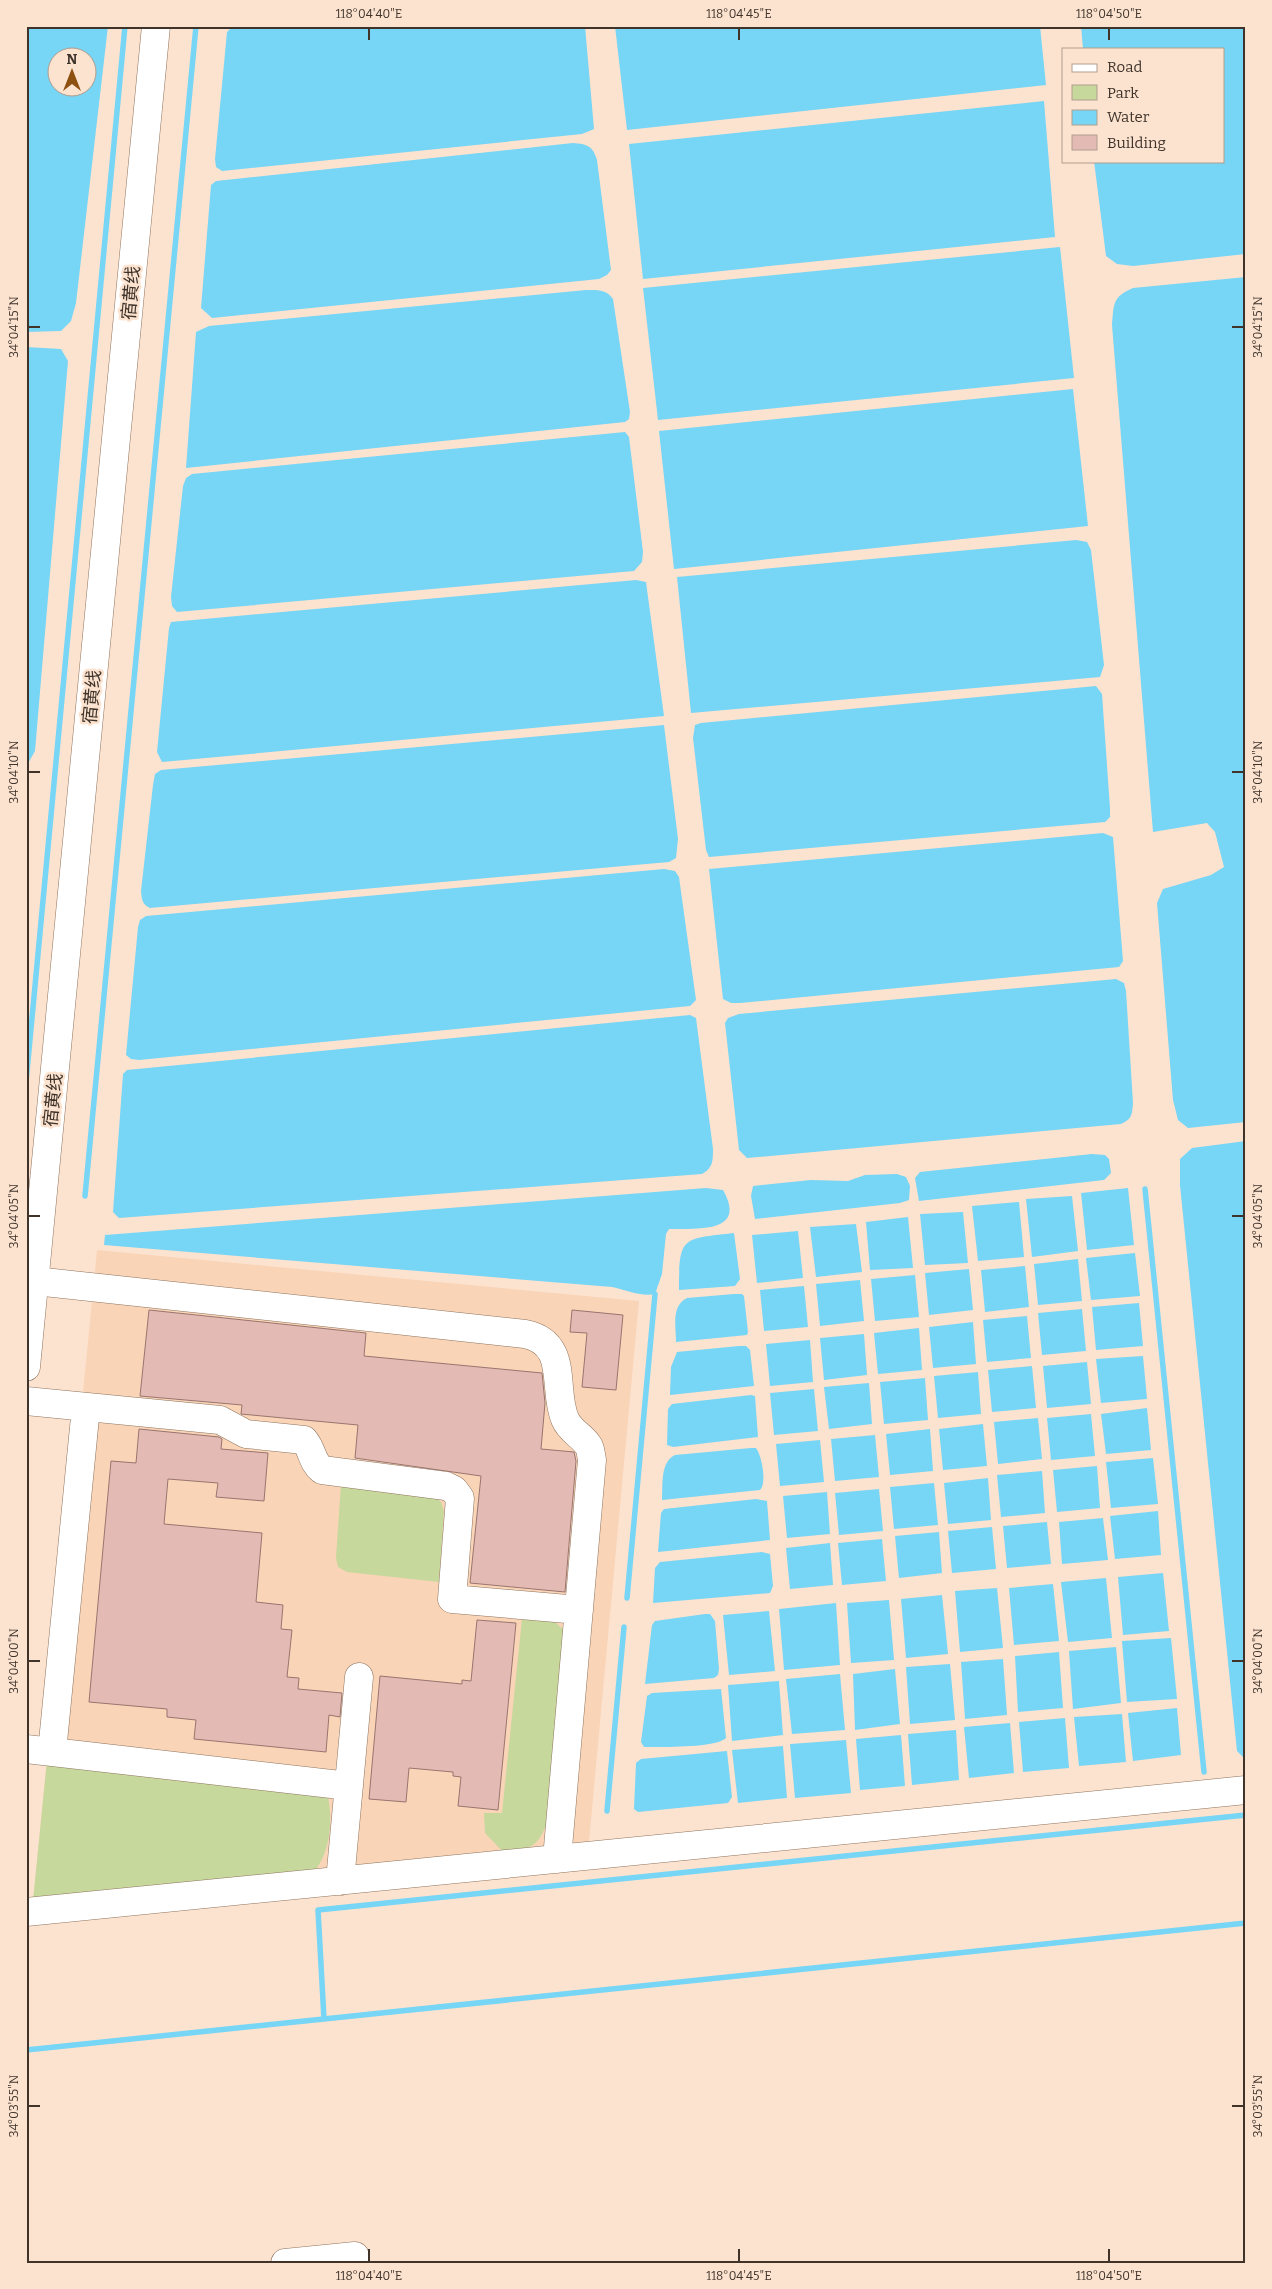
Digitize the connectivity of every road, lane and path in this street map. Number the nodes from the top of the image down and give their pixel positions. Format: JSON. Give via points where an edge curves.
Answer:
{"nodes":[{"id":1,"x":156,"y":26,"type":"edge"},
{"id":2,"x":35,"y":1281,"type":"junction"},
{"id":3,"x":26,"y":1367,"type":"edge"},
{"id":4,"x":26,"y":1402,"type":"edge"},
{"id":5,"x":86,"y":1407,"type":"junction"},
{"id":6,"x":579,"y":1610,"type":"junction"},
{"id":7,"x":359,"y":1677,"type":"dead end"},
{"id":8,"x":39,"y":1751,"type":"edge"},
{"id":9,"x":349,"y":1786,"type":"junction"},
{"id":10,"x":1246,"y":1790,"type":"edge"},
{"id":11,"x":557,"y":1859,"type":"junction"},
{"id":12,"x":340,"y":1881,"type":"junction"},
{"id":13,"x":26,"y":1912,"type":"edge"},
{"id":14,"x":285,"y":2263,"type":"edge"},
{"id":15,"x":355,"y":2263,"type":"edge"}],
"edges":[{"from":1,"to":2,"type":"main road","name":"宿黄线"},
{"from":2,"to":3,"type":"main road","name":"宿黄线"},
{"from":2,"to":6,"type":"main road","via":[[525,1334],[544,1341],[560,1375],[564,1418],[589,1446],[592,1460]]},
{"from":4,"to":5,"type":"main road"},
{"from":5,"to":6,"type":"main road","via":[[220,1420],[246,1434],[304,1440],[315,1465],[322,1470],[446,1486],[460,1498],[452,1598]]},
{"from":5,"to":8,"type":"main road"},
{"from":6,"to":11,"type":"main road"},
{"from":7,"to":9,"type":"main road"},
{"from":8,"to":9,"type":"main road"},
{"from":9,"to":12,"type":"main road"},
{"from":10,"to":11,"type":"main road"},
{"from":11,"to":12,"type":"main road"},
{"from":12,"to":13,"type":"main road"},
{"from":14,"to":15,"type":"main road","via":[[355,2256]]}]}
